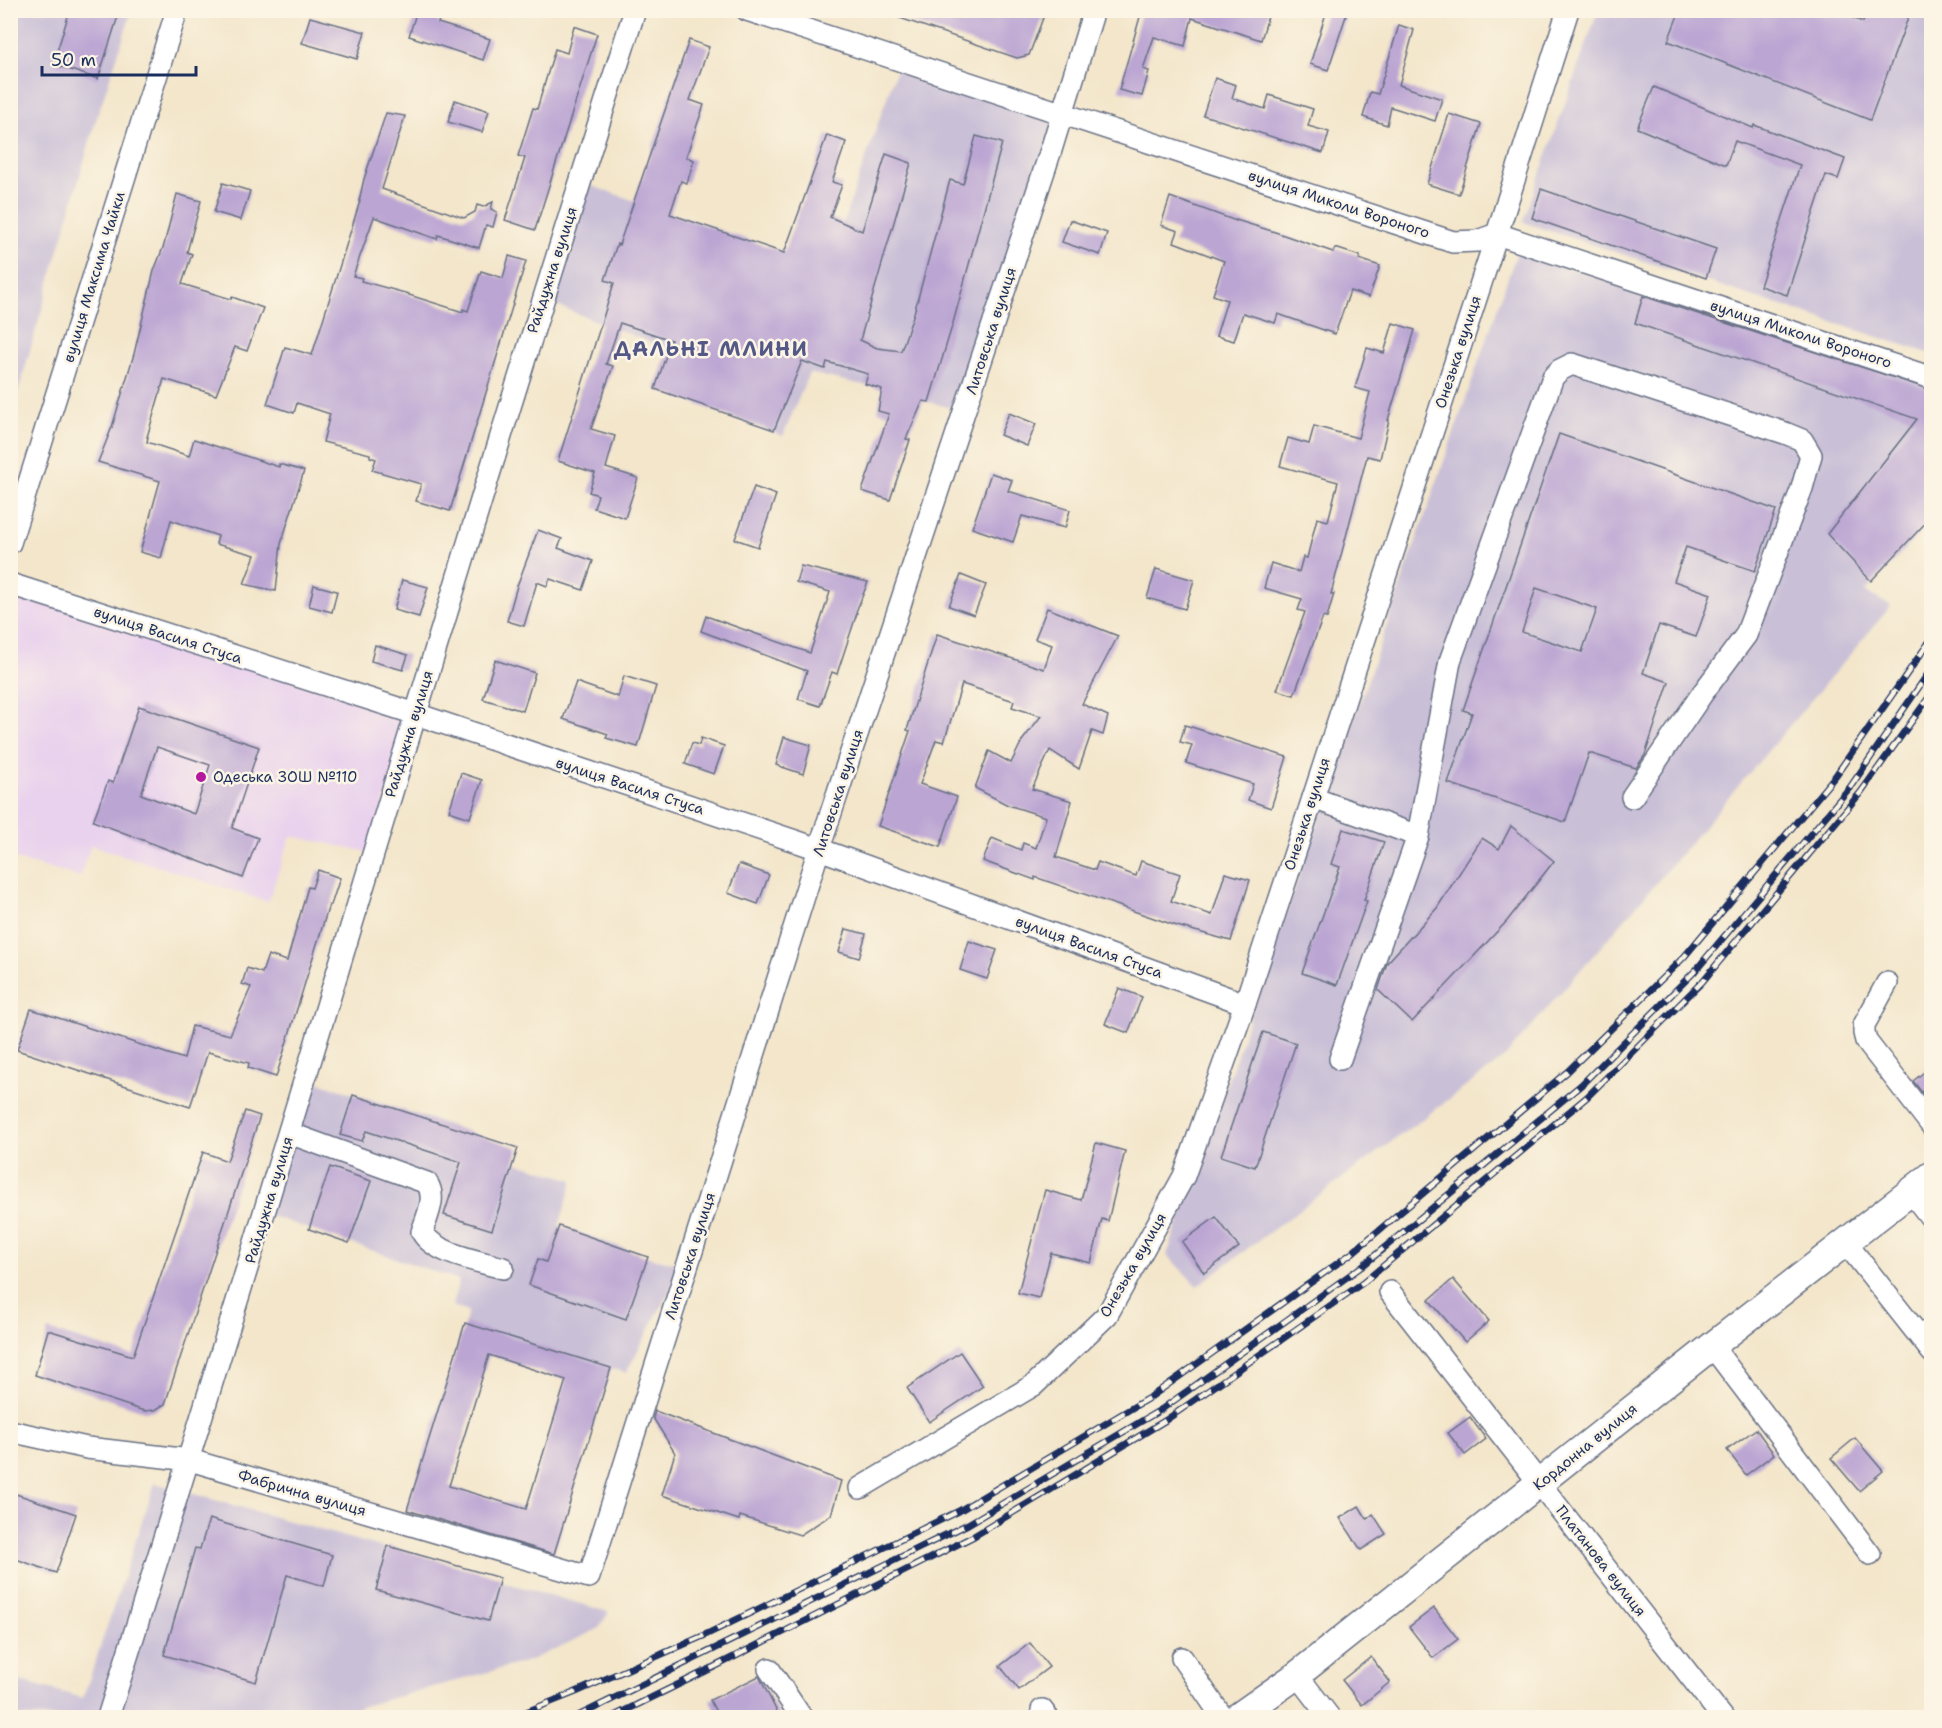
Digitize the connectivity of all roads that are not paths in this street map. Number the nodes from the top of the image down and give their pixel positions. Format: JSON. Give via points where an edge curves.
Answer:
{"nodes":[{"id":1,"x":177,"y":10,"type":"edge"},
{"id":2,"x":635,"y":10,"type":"edge"},
{"id":3,"x":747,"y":10,"type":"edge"},
{"id":4,"x":1094,"y":10,"type":"edge"},
{"id":5,"x":1568,"y":10,"type":"edge"},
{"id":6,"x":1062,"y":113,"type":"junction"},
{"id":7,"x":1497,"y":234,"type":"junction"},
{"id":8,"x":1932,"y":378,"type":"edge"},
{"id":9,"x":10,"y":543,"type":"edge"},
{"id":10,"x":10,"y":584,"type":"edge"},
{"id":11,"x":416,"y":714,"type":"junction"},
{"id":12,"x":1632,"y":797,"type":"dead end"},
{"id":13,"x":1313,"y":798,"type":"junction"},
{"id":14,"x":1418,"y":836,"type":"junction"},
{"id":15,"x":819,"y":849,"type":"junction"},
{"id":16,"x":1887,"y":983,"type":"dead end"},
{"id":17,"x":1245,"y":1004,"type":"junction"},
{"id":18,"x":1340,"y":1059,"type":"dead end"},
{"id":19,"x":1932,"y":1126,"type":"edge"},
{"id":20,"x":289,"y":1133,"type":"junction"},
{"id":21,"x":1921,"y":1184,"type":"edge"},
{"id":22,"x":1932,"y":1219,"type":"edge"},
{"id":23,"x":1846,"y":1243,"type":"junction"},
{"id":24,"x":503,"y":1268,"type":"dead end"},
{"id":25,"x":1390,"y":1292,"type":"dead end"},
{"id":26,"x":1712,"y":1346,"type":"junction"},
{"id":27,"x":1932,"y":1352,"type":"edge"},
{"id":28,"x":10,"y":1431,"type":"edge"},
{"id":29,"x":190,"y":1460,"type":"junction"},
{"id":30,"x":1540,"y":1483,"type":"junction"},
{"id":31,"x":861,"y":1488,"type":"dead end"},
{"id":32,"x":1870,"y":1554,"type":"dead end"},
{"id":33,"x":589,"y":1577,"type":"joint"},
{"id":34,"x":1182,"y":1658,"type":"dead end"},
{"id":35,"x":770,"y":1669,"type":"dead end"},
{"id":36,"x":1297,"y":1675,"type":"junction"},
{"id":37,"x":110,"y":1714,"type":"dead end"},
{"id":38,"x":802,"y":1718,"type":"edge"},
{"id":39,"x":1223,"y":1718,"type":"edge"},
{"id":40,"x":1236,"y":1718,"type":"edge"},
{"id":41,"x":1330,"y":1718,"type":"edge"},
{"id":42,"x":1722,"y":1718,"type":"edge"}],
"edges":[{"from":1,"to":9,"type":"street","name":"вулиця Максима Чайки"},
{"from":2,"to":11,"type":"street","name":"Райдужна вулиця"},
{"from":3,"to":6,"type":"street","name":"вулиця Миколи Вороного"},
{"from":4,"to":6,"type":"street","name":"Литовська вулиця"},
{"from":5,"to":7,"type":"street","name":"Онезька вулиця"},
{"from":6,"to":7,"type":"street","name":"вулиця Миколи Вороного","via":[[1454,242],[1477,241]]},
{"from":6,"to":15,"type":"street","name":"Литовська вулиця"},
{"from":7,"to":8,"type":"street","name":"вулиця Миколи Вороного"},
{"from":7,"to":13,"type":"street","name":"Онезька вулиця"},
{"from":10,"to":11,"type":"street","name":"вулиця Василя Стуса"},
{"from":11,"to":15,"type":"street","name":"вулиця Василя Стуса"},
{"from":11,"to":20,"type":"street","name":"Райдужна вулиця"},
{"from":12,"to":14,"type":"street","via":[[1746,635],[1811,455],[1802,440],[1785,433],[1572,364],[1553,377],[1450,661]]},
{"from":13,"to":14,"type":"street"},
{"from":13,"to":17,"type":"street","name":"Онезька вулиця"},
{"from":14,"to":18,"type":"street"},
{"from":15,"to":17,"type":"street","name":"вулиця Василя Стуса"},
{"from":15,"to":33,"type":"street","name":"Литовська вулиця"},
{"from":16,"to":19,"type":"street","via":[[1864,1025],[1866,1041]]},
{"from":17,"to":31,"type":"street","name":"Онезька вулиця","via":[[1184,1176],[1107,1315],[1034,1385]]},
{"from":20,"to":24,"type":"street","via":[[427,1183],[433,1197],[422,1232],[426,1240],[440,1249]]},
{"from":20,"to":29,"type":"street","name":"Райдужна вулиця"},
{"from":21,"to":22,"type":"street"},
{"from":21,"to":23,"type":"main road","name":"Кордонна вулиця"},
{"from":23,"to":26,"type":"main road","name":"Кордонна вулиця"},
{"from":23,"to":27,"type":"street"},
{"from":25,"to":30,"type":"street","name":"Платанова вулиця"},
{"from":26,"to":30,"type":"main road","name":"Кордонна вулиця"},
{"from":26,"to":32,"type":"street"},
{"from":28,"to":29,"type":"street","name":"Фабрична вулиця","via":[[87,1448]]},
{"from":29,"to":33,"type":"street","name":"Фабрична вулиця"},
{"from":29,"to":37,"type":"street","name":"Райдужна вулиця"},
{"from":30,"to":36,"type":"main road","name":"Кордонна вулиця"},
{"from":30,"to":42,"type":"street","name":"Платанова вулиця"},
{"from":34,"to":39,"type":"street"},
{"from":35,"to":38,"type":"street"},
{"from":36,"to":40,"type":"main road","name":"Кордонна вулиця"},
{"from":36,"to":41,"type":"street"}]}
